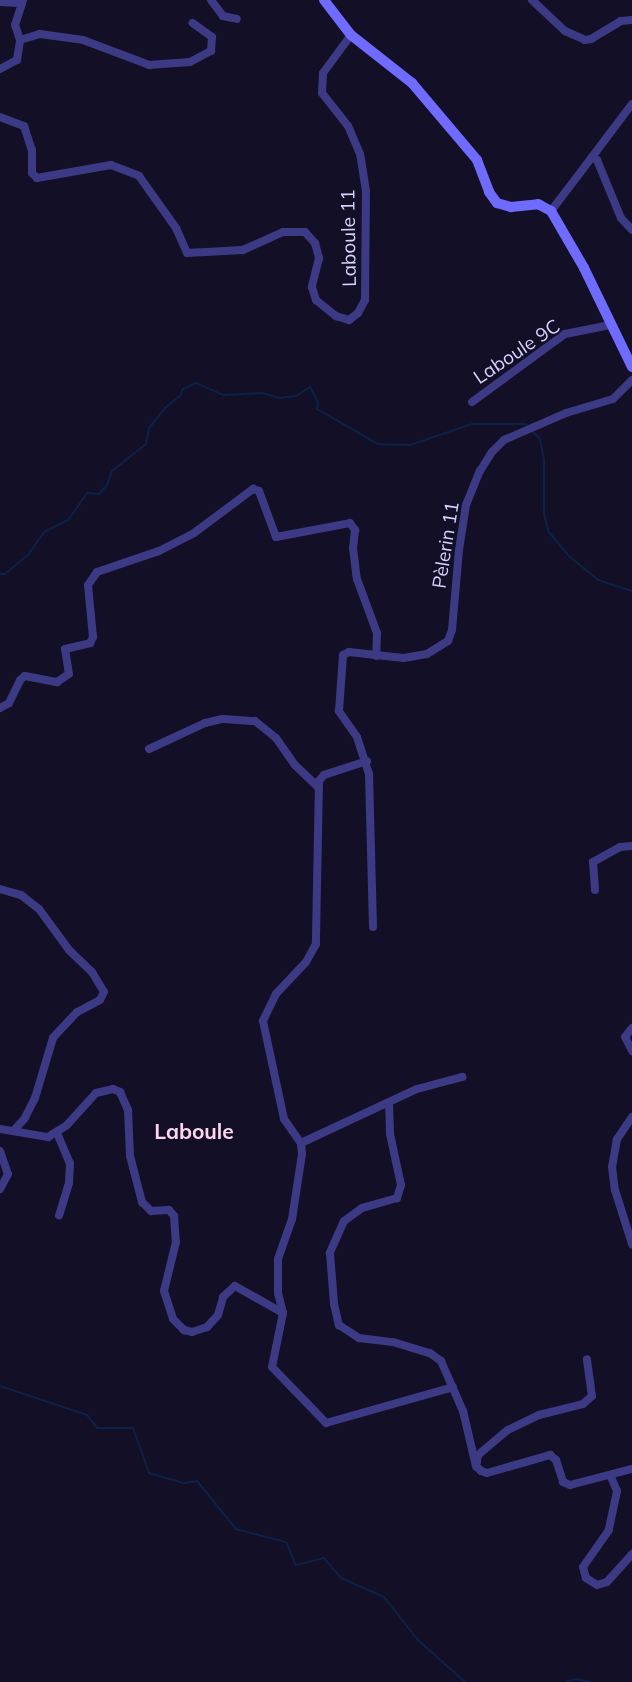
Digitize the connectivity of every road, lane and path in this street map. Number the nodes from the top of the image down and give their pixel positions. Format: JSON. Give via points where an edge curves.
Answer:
{"nodes":[{"id":1,"x":211,"y":0,"type":"edge"},
{"id":2,"x":324,"y":0,"type":"edge"},
{"id":3,"x":532,"y":0,"type":"edge"},
{"id":4,"x":22,"y":1,"type":"edge"},
{"id":5,"x":0,"y":2,"type":"edge"},
{"id":6,"x":237,"y":19,"type":"dead end"},
{"id":7,"x":632,"y":20,"type":"edge"},
{"id":8,"x":193,"y":23,"type":"dead end"},
{"id":9,"x":351,"y":35,"type":"junction"},
{"id":10,"x":20,"y":40,"type":"junction"},
{"id":11,"x":0,"y":70,"type":"edge"},
{"id":12,"x":632,"y":104,"type":"edge"},
{"id":13,"x":0,"y":117,"type":"edge"},
{"id":14,"x":592,"y":157,"type":"junction"},
{"id":15,"x":551,"y":212,"type":"junction"},
{"id":16,"x":632,"y":230,"type":"edge"},
{"id":17,"x":610,"y":325,"type":"junction"},
{"id":18,"x":632,"y":368,"type":"edge"},
{"id":19,"x":632,"y":380,"type":"edge"},
{"id":20,"x":472,"y":402,"type":"dead end"},
{"id":21,"x":376,"y":656,"type":"junction"},
{"id":22,"x":0,"y":708,"type":"edge"},
{"id":23,"x":150,"y":750,"type":"dead end"},
{"id":24,"x":366,"y":761,"type":"junction"},
{"id":25,"x":318,"y":787,"type":"junction"},
{"id":26,"x":632,"y":846,"type":"edge"},
{"id":27,"x":0,"y":889,"type":"edge"},
{"id":28,"x":595,"y":890,"type":"dead end"},
{"id":29,"x":373,"y":927,"type":"dead end"},
{"id":30,"x":632,"y":1028,"type":"edge"},
{"id":31,"x":632,"y":1051,"type":"edge"},
{"id":32,"x":462,"y":1077,"type":"dead end"},
{"id":33,"x":389,"y":1103,"type":"junction"},
{"id":34,"x":632,"y":1117,"type":"edge"},
{"id":35,"x":0,"y":1129,"type":"edge"},
{"id":36,"x":15,"y":1129,"type":"junction"},
{"id":37,"x":57,"y":1133,"type":"junction"},
{"id":38,"x":301,"y":1143,"type":"junction"},
{"id":39,"x":0,"y":1151,"type":"edge"},
{"id":40,"x":0,"y":1189,"type":"edge"},
{"id":41,"x":59,"y":1216,"type":"dead end"},
{"id":42,"x":632,"y":1244,"type":"edge"},
{"id":43,"x":283,"y":1313,"type":"junction"},
{"id":44,"x":587,"y":1359,"type":"dead end"},
{"id":45,"x":453,"y":1387,"type":"junction"},
{"id":46,"x":476,"y":1466,"type":"junction"},
{"id":47,"x":632,"y":1470,"type":"edge"},
{"id":48,"x":611,"y":1477,"type":"junction"},
{"id":49,"x":632,"y":1554,"type":"edge"}],
"edges":[{"from":1,"to":6,"type":"street","via":[[223,16]]},
{"from":2,"to":9,"type":"main road"},
{"from":3,"to":7,"type":"street","via":[[565,32],[585,40],[621,21]]},
{"from":4,"to":5,"type":"street"},
{"from":4,"to":10,"type":"street","via":[[15,25]]},
{"from":8,"to":10,"type":"street","via":[[212,37],[211,51],[190,62],[149,64],[83,40],[40,34]]},
{"from":9,"to":13,"type":"street","name":"Laboule 11","via":[[322,74],[322,93],[348,126],[360,154],[366,191],[366,300],[349,320],[336,316],[316,300],[312,287],[319,258],[315,243],[305,232],[283,232],[243,250],[187,254],[176,228],[139,176],[111,165],[37,178],[32,173],[32,150],[24,126]]},
{"from":9,"to":15,"type":"main road","via":[[412,83],[477,160],[498,203],[511,207],[538,204]]},
{"from":10,"to":11,"type":"street","via":[[17,60]]},
{"from":12,"to":14,"type":"street"},
{"from":14,"to":15,"type":"street"},
{"from":14,"to":16,"type":"street","via":[[597,160],[621,218]]},
{"from":15,"to":17,"type":"main road","via":[[584,268]]},
{"from":17,"to":18,"type":"main road"},
{"from":17,"to":20,"type":"street","name":"Laboule 9C","via":[[565,334]]},
{"from":19,"to":21,"type":"street","name":"Pèlerin 11","via":[[608,402],[566,413],[504,440],[492,452],[466,504],[452,630],[448,640],[427,654],[404,658]]},
{"from":21,"to":22,"type":"street","via":[[377,634],[357,579],[353,548],[355,530],[350,523],[276,537],[259,491],[253,489],[194,533],[159,551],[97,572],[88,585],[93,637],[90,643],[65,650],[69,674],[57,682],[25,676],[9,703]]},
{"from":21,"to":24,"type":"street","name":"Pèlerin 11","via":[[343,654],[339,711],[357,737]]},
{"from":23,"to":25,"type":"street","via":[[204,723],[223,719],[254,721],[276,738],[295,765]]},
{"from":24,"to":25,"type":"street","via":[[324,775]]},
{"from":24,"to":29,"type":"street","via":[[371,789]]},
{"from":25,"to":38,"type":"street","via":[[321,815],[315,889],[316,944],[306,962],[276,994],[263,1022],[284,1119]]},
{"from":26,"to":28,"type":"street","via":[[620,847],[593,862]]},
{"from":27,"to":36,"type":"street","via":[[20,895],[40,909],[69,950],[81,959],[99,983],[104,996],[77,1012],[53,1038],[35,1098]]},
{"from":30,"to":31,"type":"street","via":[[625,1037]]},
{"from":32,"to":33,"type":"street","via":[[417,1089]]},
{"from":33,"to":38,"type":"street"},
{"from":33,"to":45,"type":"street","via":[[390,1134],[402,1185],[396,1198],[362,1208],[344,1221],[330,1253],[334,1304],[339,1325],[345,1331],[359,1338],[393,1342],[430,1353],[441,1361]]},
{"from":34,"to":42,"type":"street","via":[[617,1139],[612,1167],[615,1190]]},
{"from":35,"to":36,"type":"street"},
{"from":36,"to":37,"type":"street","via":[[41,1137]]},
{"from":37,"to":41,"type":"street","via":[[70,1163],[69,1183]]},
{"from":37,"to":43,"type":"street","via":[[87,1101],[104,1089],[114,1089],[125,1099],[130,1156],[142,1202],[151,1211],[169,1210],[174,1216],[176,1242],[164,1291],[169,1311],[180,1326],[192,1332],[207,1327],[218,1315],[223,1297],[235,1286]]},
{"from":38,"to":43,"type":"street","via":[[292,1218],[278,1259],[278,1293]]},
{"from":39,"to":40,"type":"street","via":[[8,1174]]},
{"from":43,"to":45,"type":"street","via":[[272,1367],[326,1423]]},
{"from":44,"to":46,"type":"street","via":[[592,1396],[583,1404],[539,1415],[508,1430],[478,1455]]},
{"from":45,"to":46,"type":"street","via":[[463,1410]]},
{"from":46,"to":48,"type":"street","via":[[488,1473],[550,1455],[556,1460],[566,1484]]},
{"from":47,"to":48,"type":"street"},
{"from":48,"to":49,"type":"street","via":[[617,1491],[609,1530],[583,1567],[586,1578],[597,1585],[607,1582]]}]}
